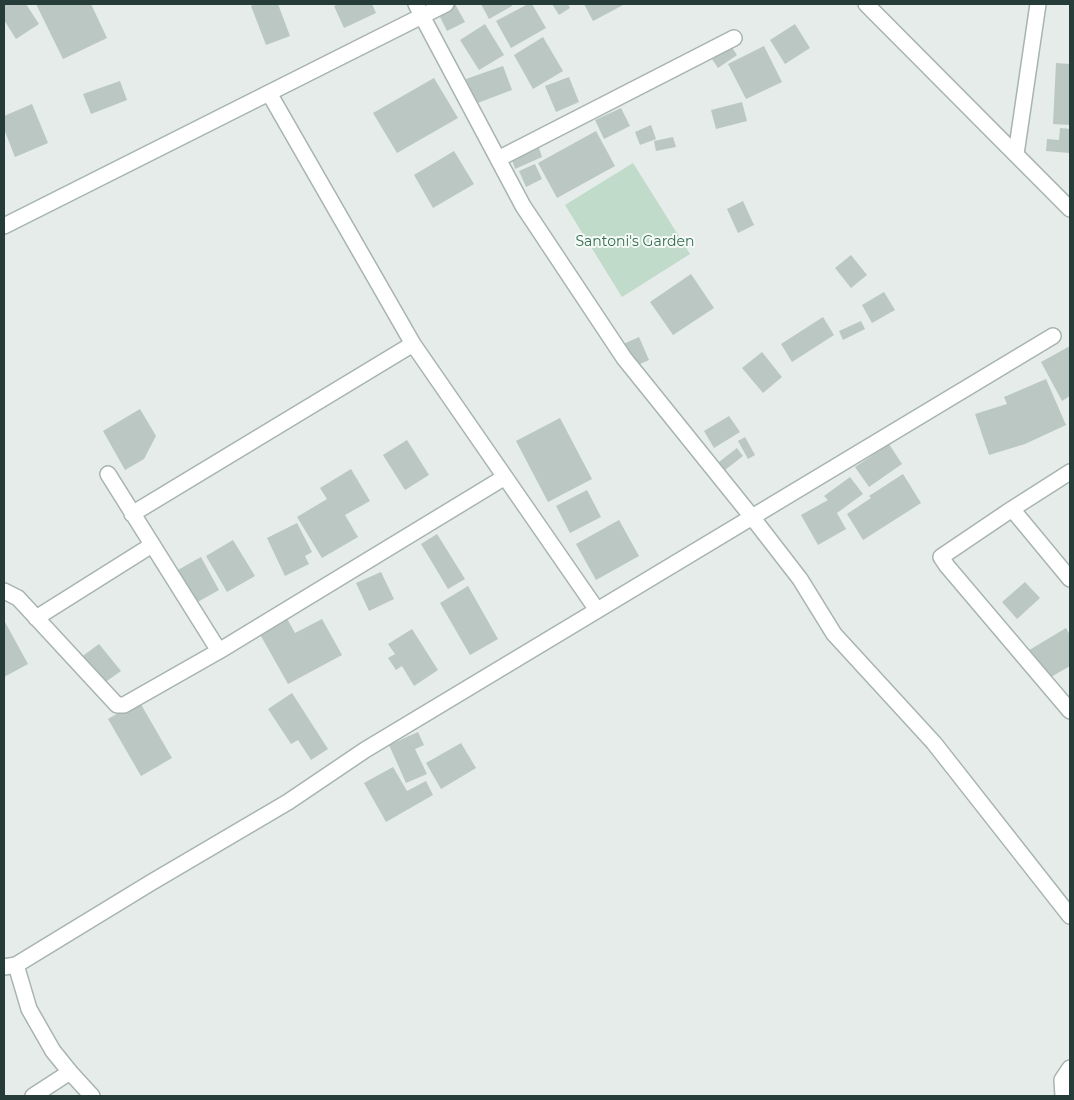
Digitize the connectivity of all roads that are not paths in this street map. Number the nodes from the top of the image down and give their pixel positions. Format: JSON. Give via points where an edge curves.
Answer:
{"nodes":[{"id":1,"x":446,"y":4,"type":"edge"},
{"id":2,"x":866,"y":4,"type":"edge"},
{"id":3,"x":1038,"y":4,"type":"edge"},
{"id":4,"x":419,"y":10,"type":"edge"},
{"id":5,"x":734,"y":38,"type":"dead end"},
{"id":6,"x":269,"y":93,"type":"junction"},
{"id":7,"x":1016,"y":154,"type":"junction"},
{"id":8,"x":498,"y":159,"type":"junction"},
{"id":9,"x":1070,"y":209,"type":"edge"},
{"id":10,"x":4,"y":226,"type":"edge"},
{"id":11,"x":1053,"y":336,"type":"dead end"},
{"id":12,"x":413,"y":344,"type":"junction"},
{"id":13,"x":1070,"y":472,"type":"edge"},
{"id":14,"x":108,"y":474,"type":"dead end"},
{"id":15,"x":505,"y":477,"type":"junction"},
{"id":16,"x":1012,"y":509,"type":"junction"},
{"id":17,"x":132,"y":514,"type":"junction"},
{"id":18,"x":752,"y":517,"type":"junction"},
{"id":19,"x":152,"y":545,"type":"junction"},
{"id":20,"x":1070,"y":579,"type":"edge"},
{"id":21,"x":4,"y":591,"type":"edge"},
{"id":22,"x":597,"y":610,"type":"junction"},
{"id":23,"x":36,"y":618,"type":"junction"},
{"id":24,"x":219,"y":651,"type":"junction"},
{"id":25,"x":1070,"y":712,"type":"edge"},
{"id":26,"x":1070,"y":916,"type":"edge"},
{"id":27,"x":10,"y":966,"type":"edge"},
{"id":28,"x":1070,"y":1068,"type":"edge"},
{"id":29,"x":70,"y":1072,"type":"junction"},
{"id":30,"x":34,"y":1096,"type":"edge"},
{"id":31,"x":92,"y":1096,"type":"edge"},
{"id":32,"x":1063,"y":1096,"type":"edge"}],
"edges":[{"from":1,"to":4,"type":"street"},
{"from":2,"to":7,"type":"street"},
{"from":3,"to":7,"type":"street"},
{"from":4,"to":6,"type":"street"},
{"from":4,"to":8,"type":"street"},
{"from":5,"to":8,"type":"street"},
{"from":6,"to":10,"type":"street"},
{"from":6,"to":12,"type":"street"},
{"from":7,"to":9,"type":"street"},
{"from":8,"to":18,"type":"street","via":[[523,206],[624,358]]},
{"from":11,"to":18,"type":"street"},
{"from":12,"to":15,"type":"street"},
{"from":12,"to":17,"type":"street"},
{"from":13,"to":16,"type":"street"},
{"from":14,"to":17,"type":"street"},
{"from":15,"to":22,"type":"street"},
{"from":15,"to":24,"type":"street"},
{"from":16,"to":20,"type":"street"},
{"from":16,"to":25,"type":"street","via":[[941,557]]},
{"from":17,"to":19,"type":"street"},
{"from":18,"to":22,"type":"street"},
{"from":18,"to":26,"type":"street","via":[[800,579],[834,634],[934,743]]},
{"from":19,"to":23,"type":"street"},
{"from":19,"to":24,"type":"street"},
{"from":21,"to":23,"type":"street","via":[[18,598]]},
{"from":22,"to":27,"type":"street","via":[[365,750],[288,802]]},
{"from":23,"to":24,"type":"street","via":[[120,706]]},
{"from":27,"to":29,"type":"street","via":[[29,1009],[53,1051]]},
{"from":28,"to":32,"type":"street","via":[[1062,1080]]},
{"from":29,"to":30,"type":"street"},
{"from":29,"to":31,"type":"street"}]}
